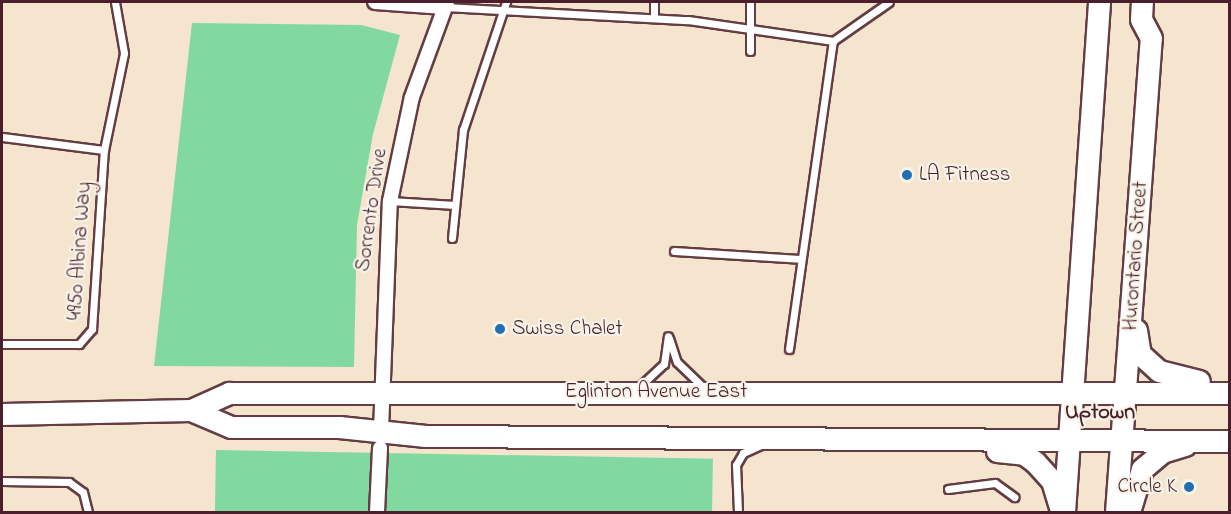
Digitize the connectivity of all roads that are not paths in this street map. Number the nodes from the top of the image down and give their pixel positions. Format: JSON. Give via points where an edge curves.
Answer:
{"nodes":[{"id":1,"x":115,"y":2,"type":"edge"},
{"id":2,"x":375,"y":2,"type":"edge"},
{"id":3,"x":654,"y":2,"type":"edge"},
{"id":4,"x":750,"y":2,"type":"edge"},
{"id":5,"x":889,"y":2,"type":"edge"},
{"id":6,"x":1099,"y":2,"type":"edge"},
{"id":7,"x":1142,"y":2,"type":"edge"},
{"id":8,"x":446,"y":4,"type":"edge"},
{"id":9,"x":505,"y":4,"type":"edge"},
{"id":10,"x":654,"y":17,"type":"junction"},
{"id":11,"x":750,"y":26,"type":"junction"},
{"id":12,"x":833,"y":41,"type":"junction"},
{"id":13,"x":750,"y":51,"type":"dead end"},
{"id":14,"x":2,"y":137,"type":"edge"},
{"id":15,"x":104,"y":150,"type":"junction"},
{"id":16,"x":390,"y":201,"type":"junction"},
{"id":17,"x":455,"y":205,"type":"junction"},
{"id":18,"x":452,"y":238,"type":"dead end"},
{"id":19,"x":674,"y":251,"type":"dead end"},
{"id":20,"x":800,"y":259,"type":"junction"},
{"id":21,"x":1134,"y":291,"type":"junction"},
{"id":22,"x":2,"y":344,"type":"edge"},
{"id":23,"x":789,"y":349,"type":"dead end"},
{"id":24,"x":1230,"y":381,"type":"edge"},
{"id":25,"x":709,"y":392,"type":"junction"},
{"id":26,"x":1073,"y":392,"type":"junction"},
{"id":27,"x":1126,"y":392,"type":"junction"},
{"id":28,"x":382,"y":393,"type":"junction"},
{"id":29,"x":628,"y":393,"type":"junction"},
{"id":30,"x":1230,"y":393,"type":"edge"},
{"id":31,"x":191,"y":410,"type":"junction"},
{"id":32,"x":2,"y":414,"type":"edge"},
{"id":33,"x":778,"y":438,"type":"junction"},
{"id":34,"x":381,"y":440,"type":"junction"},
{"id":35,"x":930,"y":440,"type":"junction"},
{"id":36,"x":1070,"y":440,"type":"junction"},
{"id":37,"x":1206,"y":440,"type":"junction"},
{"id":38,"x":1122,"y":441,"type":"junction"},
{"id":39,"x":1230,"y":441,"type":"edge"},
{"id":40,"x":2,"y":481,"type":"edge"},
{"id":41,"x":948,"y":489,"type":"dead end"},
{"id":42,"x":1014,"y":497,"type":"dead end"},
{"id":43,"x":88,"y":513,"type":"edge"},
{"id":44,"x":377,"y":513,"type":"edge"},
{"id":45,"x":738,"y":513,"type":"edge"},
{"id":46,"x":1062,"y":513,"type":"edge"},
{"id":47,"x":1116,"y":513,"type":"edge"},
{"id":48,"x":1130,"y":513,"type":"edge"}],
"edges":[{"from":1,"to":15,"type":"lane","name":"4950 Albina Way","via":[[124,53]]},
{"from":2,"to":8,"type":"street"},
{"from":3,"to":10,"type":"lane"},
{"from":4,"to":11,"type":"lane"},
{"from":5,"to":12,"type":"lane"},
{"from":6,"to":26,"type":"main road"},
{"from":7,"to":21,"type":"main road","name":"Hurontario Street","via":[[1141,20],[1151,38]]},
{"from":8,"to":9,"type":"lane"},
{"from":8,"to":16,"type":"street","name":"Sorrento Drive","via":[[412,97]]},
{"from":9,"to":10,"type":"lane"},
{"from":9,"to":17,"type":"lane","via":[[463,130]]},
{"from":10,"to":11,"type":"lane"},
{"from":11,"to":12,"type":"lane"},
{"from":11,"to":13,"type":"lane"},
{"from":12,"to":20,"type":"lane","via":[[811,223]]},
{"from":14,"to":15,"type":"lane"},
{"from":15,"to":22,"type":"lane","name":"4950 Albina Way","via":[[89,338],[66,345]]},
{"from":16,"to":17,"type":"lane"},
{"from":16,"to":28,"type":"street","name":"Sorrento Drive"},
{"from":17,"to":18,"type":"lane"},
{"from":19,"to":20,"type":"lane"},
{"from":20,"to":23,"type":"lane"},
{"from":21,"to":24,"type":"main road","via":[[1137,338],[1149,363],[1182,381]]},
{"from":21,"to":27,"type":"main road","name":"Hurontario Street"},
{"from":25,"to":26,"type":"main road","name":"Eglinton Avenue East"},
{"from":25,"to":29,"type":"main road","name":"Eglinton Avenue East"},
{"from":25,"to":29,"type":"lane","via":[[677,362],[668,336],[664,364],[655,377]]},
{"from":26,"to":27,"type":"main road","name":"Eglinton Avenue East"},
{"from":26,"to":36,"type":"main road"},
{"from":27,"to":30,"type":"main road","name":"Eglinton Avenue East"},
{"from":27,"to":38,"type":"main road","name":"Hurontario Street"},
{"from":28,"to":29,"type":"main road","name":"Eglinton Avenue East"},
{"from":28,"to":31,"type":"main road","name":"Eglinton Avenue East","via":[[229,393]]},
{"from":28,"to":34,"type":"street","name":"Sorrento Drive"},
{"from":31,"to":32,"type":"main road","name":"Eglinton Avenue East"},
{"from":31,"to":34,"type":"main road","name":"Eglinton Avenue East","via":[[231,427]]},
{"from":33,"to":34,"type":"main road","name":"Eglinton Avenue East"},
{"from":33,"to":35,"type":"main road","name":"Eglinton Avenue East"},
{"from":33,"to":45,"type":"lane","via":[[742,453],[736,465]]},
{"from":34,"to":44,"type":"street","name":"Sorrento Drive"},
{"from":35,"to":36,"type":"main road","name":"Eglinton Avenue East"},
{"from":35,"to":46,"type":"main road","via":[[952,451],[1024,454],[1052,481]]},
{"from":36,"to":38,"type":"main road","name":"Eglinton Avenue East"},
{"from":36,"to":46,"type":"main road"},
{"from":37,"to":38,"type":"main road","name":"Eglinton Avenue East"},
{"from":37,"to":39,"type":"main road","name":"Eglinton Avenue East"},
{"from":37,"to":48,"type":"main road","via":[[1149,461],[1135,480]]},
{"from":38,"to":47,"type":"main road","name":"Hurontario Street"},
{"from":40,"to":43,"type":"lane","via":[[69,482],[83,492]]},
{"from":41,"to":42,"type":"lane","via":[[995,483]]}]}
